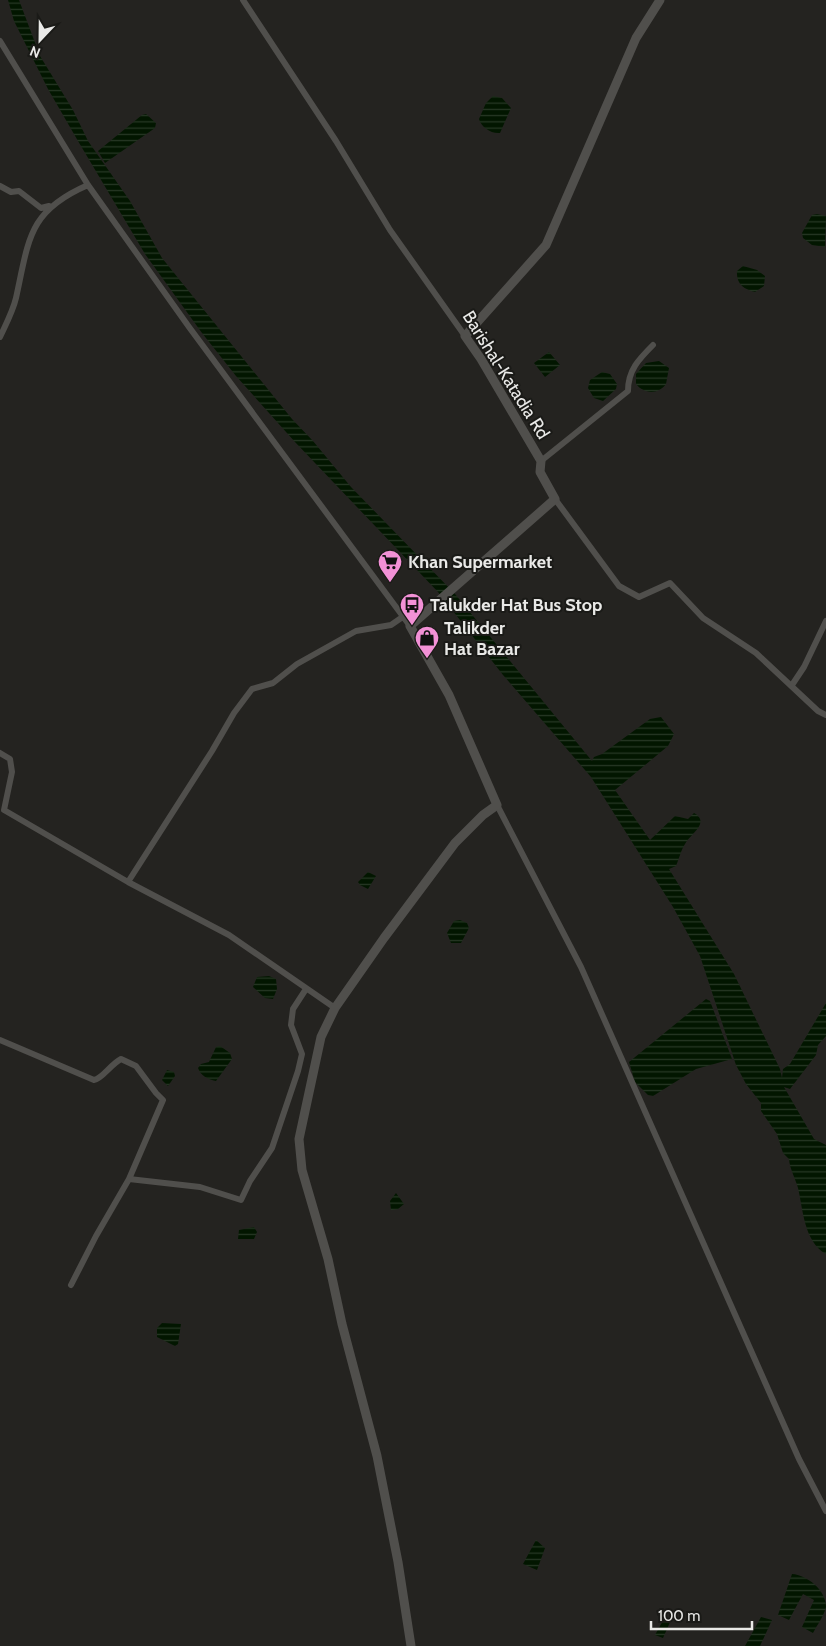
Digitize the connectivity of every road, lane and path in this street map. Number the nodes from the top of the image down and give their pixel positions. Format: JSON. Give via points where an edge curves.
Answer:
{"nodes":[{"id":1,"x":243,"y":0,"type":"edge"},
{"id":2,"x":660,"y":0,"type":"edge"},
{"id":3,"x":0,"y":41,"type":"edge"},
{"id":4,"x":88,"y":185,"type":"junction"},
{"id":5,"x":0,"y":186,"type":"edge"},
{"id":6,"x":52,"y":204,"type":"junction"},
{"id":7,"x":465,"y":336,"type":"junction"},
{"id":8,"x":0,"y":337,"type":"edge"},
{"id":9,"x":653,"y":345,"type":"dead end"},
{"id":10,"x":541,"y":462,"type":"junction"},
{"id":11,"x":555,"y":499,"type":"junction"},
{"id":12,"x":404,"y":616,"type":"junction"},
{"id":13,"x":826,"y":620,"type":"edge"},
{"id":14,"x":410,"y":626,"type":"junction"},
{"id":15,"x":792,"y":685,"type":"junction"},
{"id":16,"x":826,"y":716,"type":"edge"},
{"id":17,"x":0,"y":752,"type":"edge"},
{"id":18,"x":497,"y":805,"type":"junction"},
{"id":19,"x":128,"y":882,"type":"junction"},
{"id":20,"x":306,"y":988,"type":"junction"},
{"id":21,"x":335,"y":1008,"type":"junction"},
{"id":22,"x":0,"y":1040,"type":"edge"},
{"id":23,"x":129,"y":1179,"type":"junction"},
{"id":24,"x":72,"y":1285,"type":"dead end"},
{"id":25,"x":826,"y":1511,"type":"edge"},
{"id":26,"x":410,"y":1646,"type":"edge"}],
"edges":[{"from":1,"to":7,"type":"street","name":"Barishal-Katadia Rd","via":[[390,230]]},
{"from":2,"to":7,"type":"main road","via":[[636,38],[546,245]]},
{"from":3,"to":4,"type":"street"},
{"from":4,"to":6,"type":"street"},
{"from":4,"to":12,"type":"street","via":[[188,326]]},
{"from":5,"to":6,"type":"street","via":[[11,192],[19,191],[41,208]]},
{"from":6,"to":8,"type":"street","via":[[27,245],[14,303]]},
{"from":7,"to":10,"type":"main road","name":"Barishal-Katadia Rd"},
{"from":9,"to":10,"type":"street","via":[[637,361],[628,377],[628,391]]},
{"from":10,"to":11,"type":"main road","name":"Barishal-Katadia Rd","via":[[540,472]]},
{"from":11,"to":14,"type":"main road"},
{"from":11,"to":15,"type":"street","via":[[619,586],[639,597],[670,583],[703,618],[756,653]]},
{"from":12,"to":14,"type":"street"},
{"from":12,"to":19,"type":"street","via":[[391,625],[356,631],[297,664],[273,683],[252,689]]},
{"from":13,"to":15,"type":"street"},
{"from":14,"to":18,"type":"main road","via":[[449,695]]},
{"from":15,"to":16,"type":"street"},
{"from":17,"to":19,"type":"street","via":[[10,759],[12,772],[4,810]]},
{"from":18,"to":21,"type":"main road","via":[[455,843]]},
{"from":18,"to":25,"type":"street","via":[[581,967],[799,1459]]},
{"from":19,"to":20,"type":"street","via":[[229,936]]},
{"from":20,"to":21,"type":"street"},
{"from":20,"to":23,"type":"street","via":[[293,1009],[291,1025],[302,1054],[298,1071],[272,1148],[241,1200],[200,1187]]},
{"from":21,"to":26,"type":"main road","via":[[321,1037],[299,1139],[302,1170],[328,1259],[377,1456],[398,1562]]},
{"from":22,"to":23,"type":"street","via":[[94,1080],[99,1079],[112,1063],[121,1060],[136,1066],[164,1100]]},
{"from":23,"to":24,"type":"street"}]}
